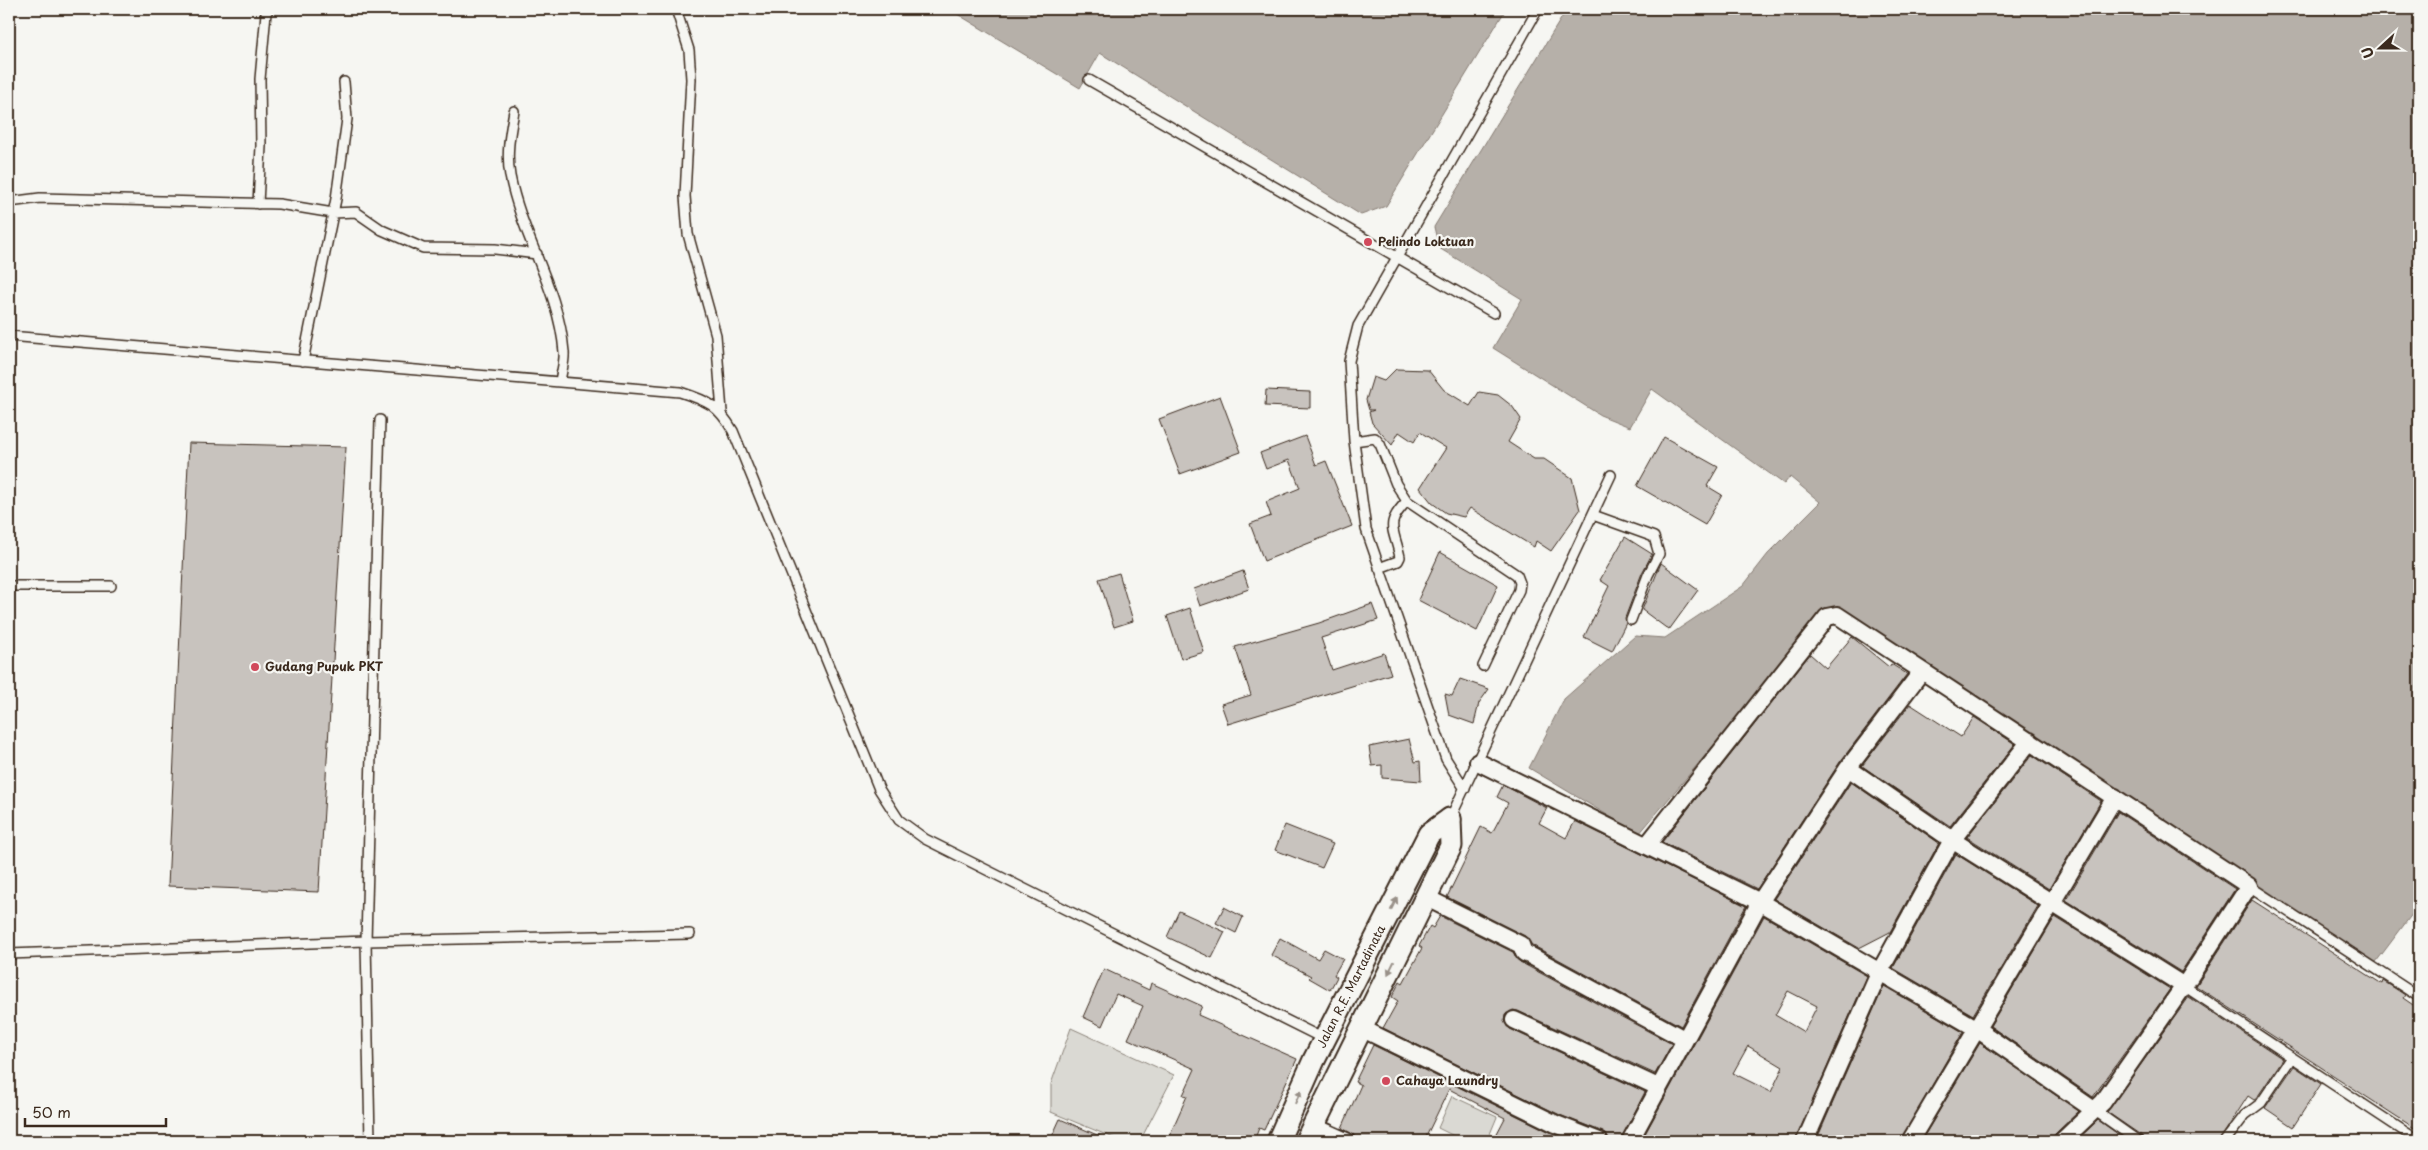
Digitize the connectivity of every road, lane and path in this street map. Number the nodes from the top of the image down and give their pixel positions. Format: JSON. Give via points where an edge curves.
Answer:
{"nodes":[{"id":1,"x":269,"y":9,"type":"edge"},
{"id":2,"x":676,"y":9,"type":"edge"},
{"id":3,"x":1538,"y":9,"type":"edge"},
{"id":4,"x":1089,"y":80,"type":"dead end"},
{"id":5,"x":344,"y":82,"type":"dead end"},
{"id":6,"x":514,"y":111,"type":"dead end"},
{"id":7,"x":9,"y":202,"type":"edge"},
{"id":8,"x":258,"y":204,"type":"junction"},
{"id":9,"x":333,"y":213,"type":"junction"},
{"id":10,"x":537,"y":254,"type":"junction"},
{"id":11,"x":1397,"y":257,"type":"junction"},
{"id":12,"x":1494,"y":313,"type":"dead end"},
{"id":13,"x":9,"y":336,"type":"edge"},
{"id":14,"x":303,"y":361,"type":"junction"},
{"id":15,"x":560,"y":382,"type":"junction"},
{"id":16,"x":722,"y":412,"type":"junction"},
{"id":17,"x":380,"y":420,"type":"dead end"},
{"id":18,"x":1354,"y":441,"type":"junction"},
{"id":19,"x":1611,"y":475,"type":"dead end"},
{"id":20,"x":1407,"y":501,"type":"junction"},
{"id":21,"x":1593,"y":515,"type":"junction"},
{"id":22,"x":1379,"y":568,"type":"junction"},
{"id":23,"x":9,"y":586,"type":"edge"},
{"id":24,"x":111,"y":586,"type":"dead end"},
{"id":25,"x":1630,"y":620,"type":"dead end"},
{"id":26,"x":1483,"y":666,"type":"dead end"},
{"id":27,"x":1922,"y":671,"type":"junction"},
{"id":28,"x":2030,"y":741,"type":"junction"},
{"id":29,"x":1478,"y":762,"type":"junction"},
{"id":30,"x":1848,"y":768,"type":"junction"},
{"id":31,"x":1465,"y":788,"type":"junction"},
{"id":32,"x":2115,"y":798,"type":"junction"},
{"id":33,"x":1450,"y":819,"type":"junction"},
{"id":34,"x":1430,"y":834,"type":"junction"},
{"id":35,"x":1952,"y":840,"type":"junction"},
{"id":36,"x":1647,"y":845,"type":"junction"},
{"id":37,"x":1451,"y":846,"type":"junction"},
{"id":38,"x":2250,"y":886,"type":"junction"},
{"id":39,"x":1425,"y":897,"type":"junction"},
{"id":40,"x":1760,"y":902,"type":"junction"},
{"id":41,"x":2052,"y":903,"type":"junction"},
{"id":42,"x":690,"y":934,"type":"dead end"},
{"id":43,"x":366,"y":941,"type":"junction"},
{"id":44,"x":9,"y":954,"type":"edge"},
{"id":45,"x":1880,"y":971,"type":"junction"},
{"id":46,"x":2184,"y":986,"type":"junction"},
{"id":47,"x":2419,"y":996,"type":"edge"},
{"id":48,"x":1514,"y":1020,"type":"dead end"},
{"id":49,"x":1361,"y":1028,"type":"junction"},
{"id":50,"x":1978,"y":1029,"type":"junction"},
{"id":51,"x":1325,"y":1039,"type":"junction"},
{"id":52,"x":1684,"y":1039,"type":"junction"},
{"id":53,"x":2292,"y":1057,"type":"junction"},
{"id":54,"x":1314,"y":1060,"type":"junction"},
{"id":55,"x":1340,"y":1072,"type":"junction"},
{"id":56,"x":1658,"y":1087,"type":"junction"},
{"id":57,"x":2094,"y":1110,"type":"junction"},
{"id":58,"x":1310,"y":1134,"type":"edge"},
{"id":59,"x":370,"y":1141,"type":"edge"},
{"id":60,"x":1278,"y":1141,"type":"edge"},
{"id":61,"x":1346,"y":1141,"type":"edge"},
{"id":62,"x":1599,"y":1141,"type":"edge"},
{"id":63,"x":1630,"y":1141,"type":"edge"},
{"id":64,"x":1804,"y":1141,"type":"edge"},
{"id":65,"x":1910,"y":1141,"type":"edge"},
{"id":66,"x":2062,"y":1141,"type":"edge"},
{"id":67,"x":2138,"y":1141,"type":"edge"},
{"id":68,"x":2225,"y":1141,"type":"edge"},
{"id":69,"x":2419,"y":1141,"type":"edge"}],
"edges":[{"from":1,"to":8,"type":"lane","via":[[260,79],[262,146]]},
{"from":2,"to":16,"type":"lane","via":[[689,50],[691,79],[685,196],[688,234],[716,335]]},
{"from":3,"to":11,"type":"lane"},
{"from":4,"to":11,"type":"lane"},
{"from":5,"to":9,"type":"lane","via":[[347,119]]},
{"from":6,"to":10,"type":"lane","via":[[508,145],[510,176]]},
{"from":7,"to":8,"type":"lane","via":[[40,198]]},
{"from":8,"to":9,"type":"lane"},
{"from":9,"to":10,"type":"lane","via":[[356,212],[388,234],[423,248],[495,249]]},
{"from":9,"to":14,"type":"lane"},
{"from":10,"to":15,"type":"lane","via":[[558,310],[564,354]]},
{"from":11,"to":12,"type":"lane"},
{"from":11,"to":18,"type":"lane","via":[[1358,326],[1349,361]]},
{"from":13,"to":14,"type":"lane"},
{"from":14,"to":15,"type":"lane"},
{"from":15,"to":16,"type":"lane","via":[[680,392],[705,400]]},
{"from":16,"to":51,"type":"lane","via":[[733,431],[880,789],[899,820],[950,852]]},
{"from":17,"to":43,"type":"lane"},
{"from":18,"to":20,"type":"lane","via":[[1375,438]]},
{"from":18,"to":22,"type":"lane","via":[[1366,529]]},
{"from":19,"to":21,"type":"lane"},
{"from":20,"to":22,"type":"lane","via":[[1395,513],[1392,524],[1400,557],[1398,561]]},
{"from":20,"to":26,"type":"lane","via":[[1517,576],[1519,590]]},
{"from":21,"to":25,"type":"lane","via":[[1654,537],[1658,545],[1658,554]]},
{"from":21,"to":29,"type":"lane"},
{"from":22,"to":31,"type":"lane","via":[[1446,759]]},
{"from":23,"to":24,"type":"lane"},
{"from":27,"to":28,"type":"street"},
{"from":27,"to":30,"type":"street"},
{"from":27,"to":36,"type":"street","via":[[1843,617],[1827,617]]},
{"from":28,"to":32,"type":"street"},
{"from":28,"to":35,"type":"street"},
{"from":29,"to":31,"type":"lane"},
{"from":29,"to":36,"type":"street"},
{"from":30,"to":35,"type":"street"},
{"from":30,"to":40,"type":"street"},
{"from":31,"to":33,"type":"lane"},
{"from":32,"to":38,"type":"street"},
{"from":32,"to":41,"type":"street"},
{"from":33,"to":34,"type":"street"},
{"from":33,"to":37,"type":"street"},
{"from":34,"to":37,"type":"street"},
{"from":51,"to":34,"type":"street","name":"Jalan R.E. Martadinata","one_way":true},
{"from":35,"to":41,"type":"street"},
{"from":35,"to":45,"type":"street"},
{"from":36,"to":40,"type":"street"},
{"from":37,"to":39,"type":"street","name":"Jalan R.E. Martadinata"},
{"from":38,"to":46,"type":"street"},
{"from":38,"to":47,"type":"lane"},
{"from":39,"to":49,"type":"street","name":"Jalan R.E. Martadinata","one_way":true},
{"from":39,"to":52,"type":"street","via":[[1521,945],[1524,953]]},
{"from":40,"to":45,"type":"street"},
{"from":40,"to":52,"type":"street"},
{"from":41,"to":46,"type":"street"},
{"from":41,"to":50,"type":"street"},
{"from":42,"to":43,"type":"lane"},
{"from":43,"to":44,"type":"lane"},
{"from":43,"to":59,"type":"lane"},
{"from":45,"to":50,"type":"street"},
{"from":45,"to":64,"type":"street"},
{"from":46,"to":53,"type":"lane"},
{"from":46,"to":57,"type":"street","via":[[2103,1102]]},
{"from":48,"to":56,"type":"street"},
{"from":49,"to":55,"type":"street","name":"Jalan R.E. Martadinata"},
{"from":49,"to":62,"type":"street","via":[[1556,1124]]},
{"from":50,"to":57,"type":"street"},
{"from":50,"to":65,"type":"street"},
{"from":51,"to":54,"type":"street","name":"Jalan R.E. Martadinata"},
{"from":52,"to":56,"type":"street"},
{"from":53,"to":68,"type":"lane","via":[[2261,1103],[2245,1115]]},
{"from":53,"to":69,"type":"lane"},
{"from":54,"to":55,"type":"street"},
{"from":60,"to":54,"type":"street","name":"Jalan R.E. Martadinata","one_way":true},
{"from":55,"to":58,"type":"street","name":"Jalan R.E. Martadinata"},
{"from":56,"to":63,"type":"street"},
{"from":57,"to":66,"type":"street"},
{"from":57,"to":67,"type":"lane"},
{"from":58,"to":61,"type":"street"}]}
